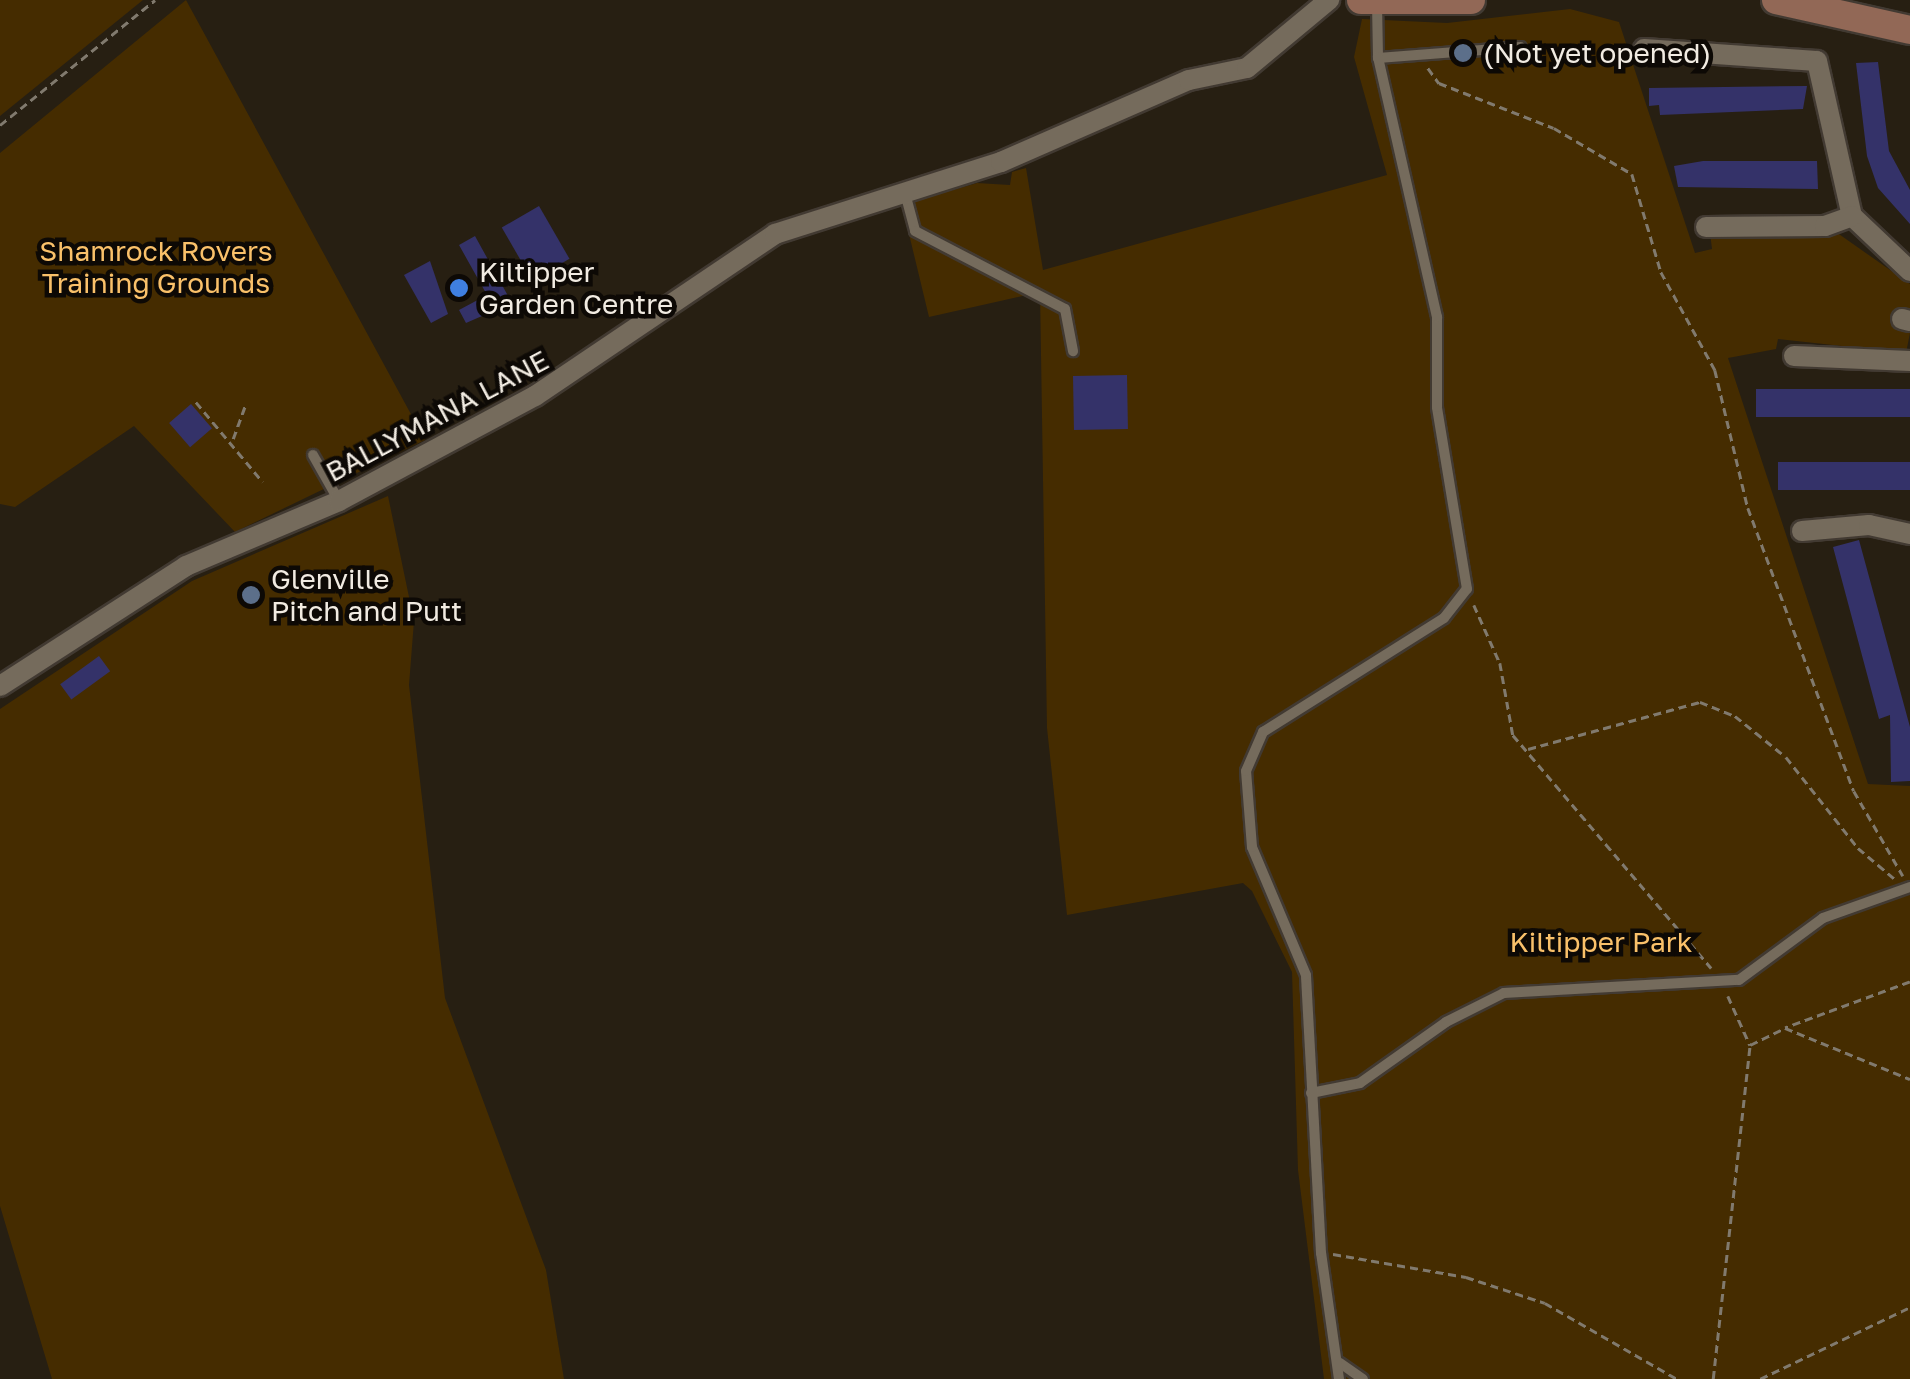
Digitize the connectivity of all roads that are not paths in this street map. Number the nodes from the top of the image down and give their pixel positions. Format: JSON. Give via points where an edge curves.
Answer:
{"nodes":[{"id":1,"x":1329,"y":0,"type":"edge"},
{"id":2,"x":1471,"y":0,"type":"edge"},
{"id":3,"x":1776,"y":0,"type":"edge"},
{"id":4,"x":1369,"y":1,"type":"edge"},
{"id":5,"x":1840,"y":8,"type":"edge"},
{"id":6,"x":1910,"y":30,"type":"edge"},
{"id":7,"x":1521,"y":47,"type":"dead end"},
{"id":8,"x":1644,"y":48,"type":"dead end"},
{"id":9,"x":1378,"y":58,"type":"junction"},
{"id":10,"x":904,"y":192,"type":"junction"},
{"id":11,"x":1852,"y":216,"type":"junction"},
{"id":12,"x":1706,"y":227,"type":"dead end"},
{"id":13,"x":1910,"y":271,"type":"edge"},
{"id":14,"x":1073,"y":351,"type":"dead end"},
{"id":15,"x":1794,"y":356,"type":"dead end"},
{"id":16,"x":1910,"y":361,"type":"edge"},
{"id":17,"x":313,"y":455,"type":"dead end"},
{"id":18,"x":339,"y":501,"type":"junction"},
{"id":19,"x":1802,"y":530,"type":"dead end"},
{"id":20,"x":1910,"y":534,"type":"edge"},
{"id":21,"x":0,"y":686,"type":"edge"},
{"id":22,"x":1910,"y":887,"type":"edge"},
{"id":23,"x":1311,"y":1093,"type":"junction"},
{"id":24,"x":1340,"y":1363,"type":"junction"},
{"id":25,"x":1339,"y":1379,"type":"edge"},
{"id":26,"x":1363,"y":1379,"type":"edge"}],
"edges":[{"from":1,"to":10,"type":"street","name":"BALLYMANA LANE","via":[[1247,68],[1189,80],[1144,107]]},
{"from":2,"to":4,"type":"street"},
{"from":3,"to":5,"type":"street"},
{"from":4,"to":9,"type":"lane"},
{"from":5,"to":6,"type":"street"},
{"from":7,"to":9,"type":"lane"},
{"from":8,"to":11,"type":"street","via":[[1816,60]]},
{"from":9,"to":23,"type":"lane","via":[[1437,317],[1438,408],[1467,589],[1444,618],[1280,718],[1247,755],[1252,847],[1306,975]]},
{"from":10,"to":14,"type":"lane","via":[[915,231],[1065,309]]},
{"from":10,"to":18,"type":"street","name":"BALLYMANA LANE","via":[[775,234],[582,368]]},
{"from":11,"to":12,"type":"street","via":[[1825,226]]},
{"from":11,"to":13,"type":"street"},
{"from":15,"to":16,"type":"street"},
{"from":17,"to":18,"type":"lane"},
{"from":18,"to":21,"type":"street","name":"BALLYMANA LANE","via":[[186,566]]},
{"from":19,"to":20,"type":"street","via":[[1869,524]]},
{"from":22,"to":23,"type":"lane","via":[[1823,918],[1761,970],[1722,984],[1504,994],[1446,1022],[1360,1083]]},
{"from":23,"to":24,"type":"lane","via":[[1322,1252]]},
{"from":24,"to":25,"type":"lane"},
{"from":24,"to":26,"type":"lane"}]}
